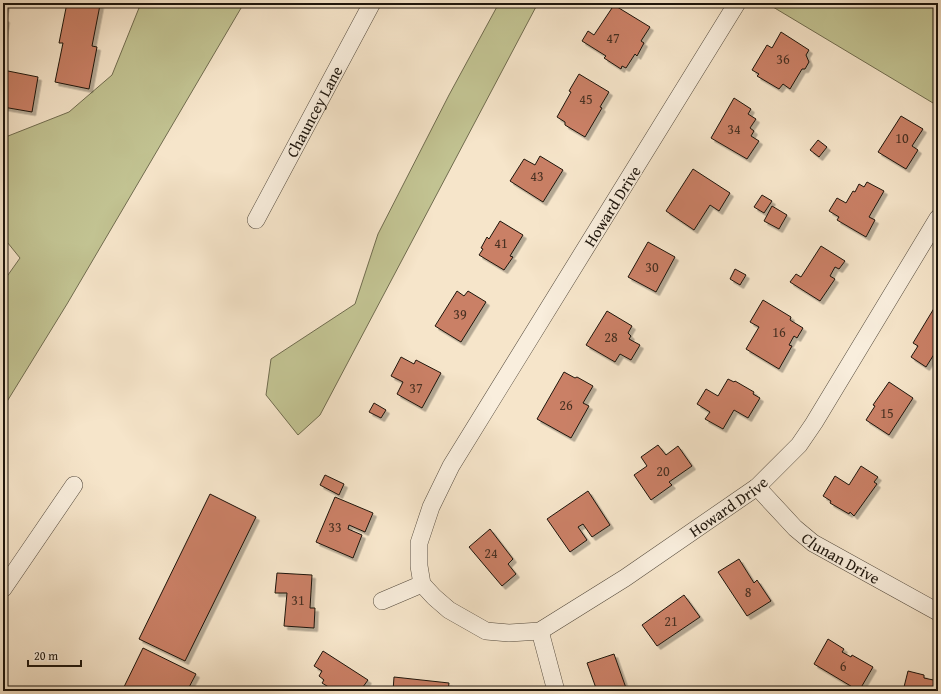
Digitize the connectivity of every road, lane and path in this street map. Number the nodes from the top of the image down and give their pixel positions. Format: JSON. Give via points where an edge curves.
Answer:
{"nodes":[{"id":1,"x":372,"y":3,"type":"edge"},
{"id":2,"x":737,"y":3,"type":"edge"},
{"id":3,"x":938,"y":218,"type":"edge"},
{"id":4,"x":256,"y":220,"type":"dead end"},
{"id":5,"x":74,"y":486,"type":"dead end"},
{"id":6,"x":757,"y":486,"type":"junction"},
{"id":7,"x":422,"y":584,"type":"junction"},
{"id":8,"x":3,"y":589,"type":"edge"},
{"id":9,"x":382,"y":601,"type":"dead end"},
{"id":10,"x":938,"y":612,"type":"edge"},
{"id":11,"x":540,"y":631,"type":"junction"},
{"id":12,"x":556,"y":691,"type":"edge"}],
"edges":[{"from":1,"to":4,"type":"street","name":"Chauncey Lane"},
{"from":2,"to":7,"type":"street","name":"Howard Drive","via":[[451,466],[431,507],[419,543]]},
{"from":3,"to":6,"type":"street","name":"Howard Drive","via":[[814,423],[799,445]]},
{"from":5,"to":8,"type":"street"},
{"from":6,"to":10,"type":"street","name":"Clunan Drive","via":[[813,544]]},
{"from":6,"to":11,"type":"street","name":"Howard Drive","via":[[625,578]]},
{"from":7,"to":9,"type":"street"},
{"from":7,"to":11,"type":"street","name":"Howard Drive","via":[[449,610],[486,631]]},
{"from":11,"to":12,"type":"street"}]}
